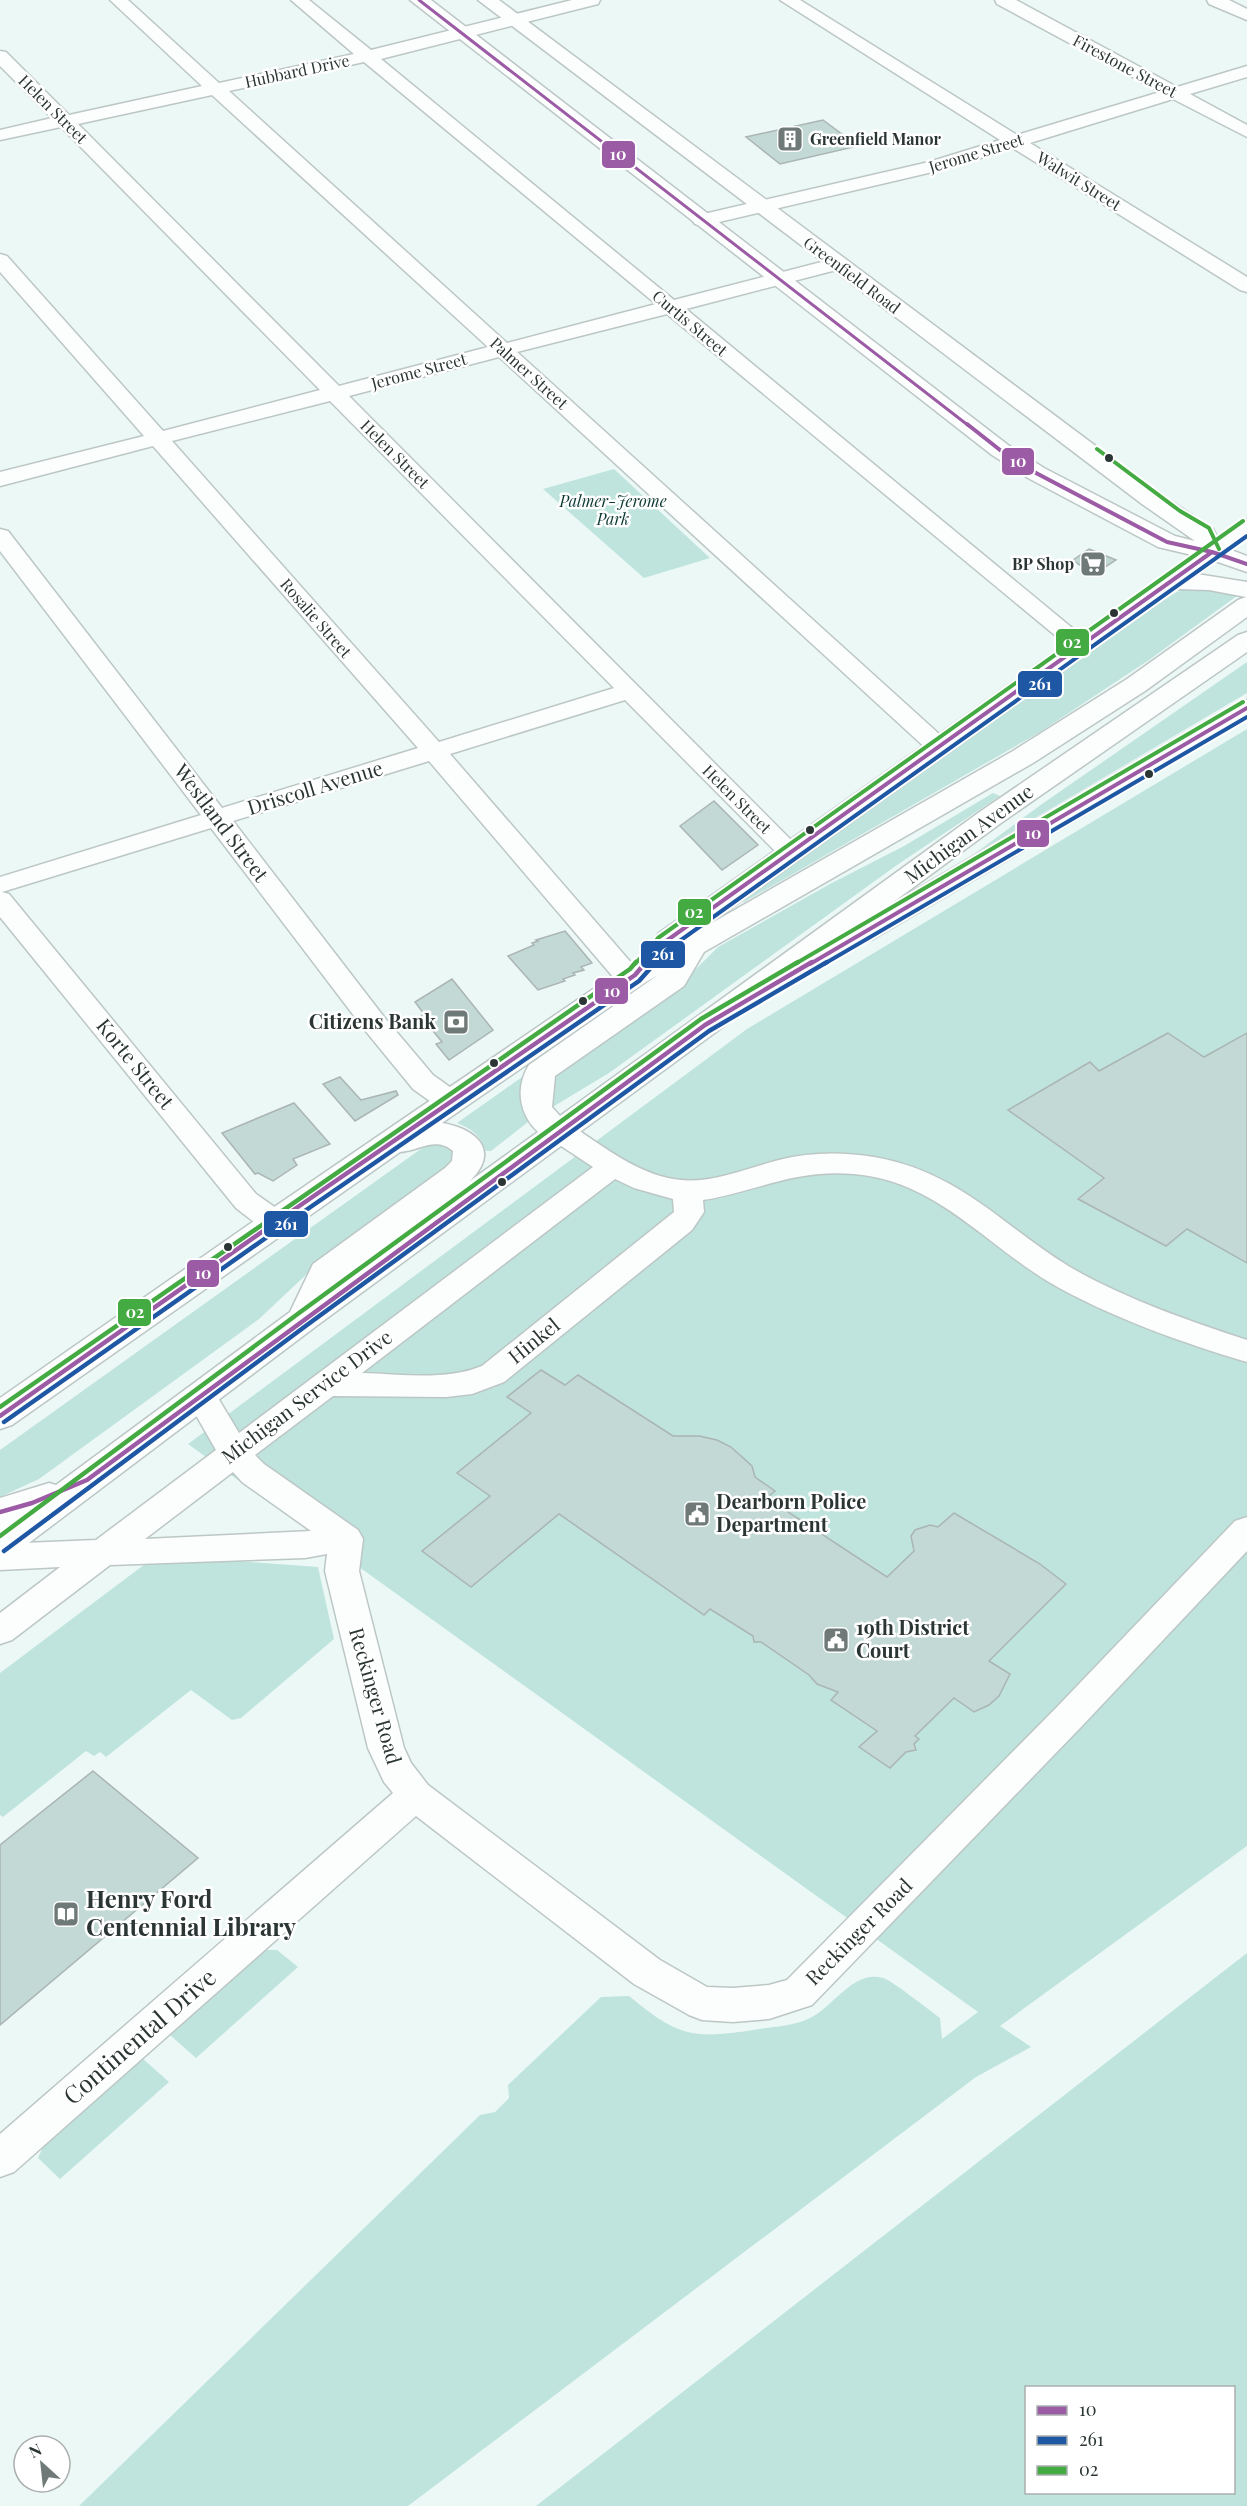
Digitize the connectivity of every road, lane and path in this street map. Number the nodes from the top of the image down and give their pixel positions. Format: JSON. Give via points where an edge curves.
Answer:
{"nodes":[{"id":1,"x":118,"y":0,"type":"edge"},
{"id":2,"x":299,"y":0,"type":"edge"},
{"id":3,"x":419,"y":0,"type":"edge"},
{"id":4,"x":487,"y":0,"type":"edge"},
{"id":5,"x":592,"y":0,"type":"edge"},
{"id":6,"x":788,"y":0,"type":"edge"},
{"id":7,"x":1003,"y":0,"type":"edge"},
{"id":8,"x":1215,"y":0,"type":"edge"},
{"id":9,"x":1247,"y":15,"type":"edge"},
{"id":10,"x":512,"y":19,"type":"junction"},
{"id":11,"x":461,"y":33,"type":"junction"},
{"id":12,"x":0,"y":56,"type":"edge"},
{"id":13,"x":367,"y":56,"type":"junction"},
{"id":14,"x":1247,"y":71,"type":"edge"},
{"id":15,"x":216,"y":89,"type":"junction"},
{"id":16,"x":1175,"y":93,"type":"junction"},
{"id":17,"x":65,"y":121,"type":"junction"},
{"id":18,"x":1247,"y":132,"type":"edge"},
{"id":19,"x":0,"y":135,"type":"edge"},
{"id":20,"x":1015,"y":141,"type":"junction"},
{"id":21,"x":761,"y":206,"type":"junction"},
{"id":22,"x":702,"y":220,"type":"junction"},
{"id":23,"x":0,"y":260,"type":"edge"},
{"id":24,"x":837,"y":264,"type":"junction"},
{"id":25,"x":778,"y":279,"type":"junction"},
{"id":26,"x":1247,"y":286,"type":"edge"},
{"id":27,"x":671,"y":307,"type":"junction"},
{"id":28,"x":504,"y":349,"type":"junction"},
{"id":29,"x":334,"y":393,"type":"junction"},
{"id":30,"x":158,"y":439,"type":"junction"},
{"id":31,"x":0,"y":479,"type":"edge"},
{"id":32,"x":1151,"y":499,"type":"junction"},
{"id":33,"x":1096,"y":506,"type":"junction"},
{"id":34,"x":1247,"y":527,"type":"edge"},
{"id":35,"x":0,"y":536,"type":"edge"},
{"id":36,"x":1212,"y":552,"type":"junction"},
{"id":37,"x":1242,"y":563,"type":"edge"},
{"id":38,"x":1172,"y":581,"type":"junction"},
{"id":39,"x":1247,"y":590,"type":"edge"},
{"id":40,"x":1247,"y":605,"type":"edge"},
{"id":41,"x":1247,"y":640,"type":"edge"},
{"id":42,"x":1082,"y":646,"type":"junction"},
{"id":43,"x":630,"y":691,"type":"junction"},
{"id":44,"x":1247,"y":708,"type":"edge"},
{"id":45,"x":939,"y":747,"type":"junction"},
{"id":46,"x":434,"y":751,"type":"junction"},
{"id":47,"x":217,"y":818,"type":"junction"},
{"id":48,"x":790,"y":852,"type":"junction"},
{"id":49,"x":0,"y":885,"type":"edge"},
{"id":50,"x":0,"y":900,"type":"edge"},
{"id":51,"x":694,"y":946,"type":"junction"},
{"id":52,"x":633,"y":977,"type":"junction"},
{"id":53,"x":705,"y":1025,"type":"junction"},
{"id":54,"x":451,"y":1101,"type":"junction"},
{"id":55,"x":559,"y":1131,"type":"junction"},
{"id":56,"x":384,"y":1148,"type":"junction"},
{"id":57,"x":615,"y":1165,"type":"junction"},
{"id":58,"x":682,"y":1190,"type":"junction"},
{"id":59,"x":276,"y":1221,"type":"junction"},
{"id":60,"x":303,"y":1319,"type":"junction"},
{"id":61,"x":1247,"y":1351,"type":"edge"},
{"id":62,"x":324,"y":1384,"type":"junction"},
{"id":63,"x":201,"y":1395,"type":"junction"},
{"id":64,"x":0,"y":1416,"type":"edge"},
{"id":65,"x":234,"y":1453,"type":"junction"},
{"id":66,"x":87,"y":1480,"type":"junction"},
{"id":67,"x":0,"y":1512,"type":"edge"},
{"id":68,"x":1247,"y":1530,"type":"edge"},
{"id":69,"x":346,"y":1539,"type":"junction"},
{"id":70,"x":0,"y":1545,"type":"edge"},
{"id":71,"x":103,"y":1552,"type":"junction"},
{"id":72,"x":0,"y":1557,"type":"edge"},
{"id":73,"x":0,"y":1631,"type":"edge"},
{"id":74,"x":415,"y":1795,"type":"junction"},
{"id":75,"x":0,"y":2159,"type":"edge"}],
"edges":[{"from":1,"to":15,"type":"street","name":"Palmer Street"},
{"from":2,"to":13,"type":"street","name":"Curtis Street"},
{"from":3,"to":11,"type":"main road"},
{"from":4,"to":10,"type":"main road","name":"Greenfield Road"},
{"from":5,"to":10,"type":"street","name":"Hubbard Drive"},
{"from":6,"to":20,"type":"street","name":"Walwit Street"},
{"from":7,"to":16,"type":"street","name":"Firestone Street"},
{"from":8,"to":9,"type":"street"},
{"from":10,"to":11,"type":"street","name":"Hubbard Drive"},
{"from":10,"to":21,"type":"main road","name":"Greenfield Road"},
{"from":11,"to":13,"type":"street","name":"Hubbard Drive"},
{"from":11,"to":22,"type":"main road"},
{"from":12,"to":17,"type":"street","name":"Helen Street"},
{"from":13,"to":15,"type":"street","name":"Hubbard Drive"},
{"from":13,"to":27,"type":"street","name":"Curtis Street"},
{"from":14,"to":16,"type":"street","name":"Jerome Street"},
{"from":15,"to":17,"type":"street","name":"Hubbard Drive"},
{"from":15,"to":28,"type":"street","name":"Palmer Street"},
{"from":16,"to":18,"type":"street","name":"Firestone Street"},
{"from":16,"to":20,"type":"street","name":"Jerome Street"},
{"from":17,"to":19,"type":"street","name":"Hubbard Drive"},
{"from":17,"to":29,"type":"street","name":"Helen Street"},
{"from":20,"to":21,"type":"street","name":"Jerome Street","via":[[934,166]]},
{"from":20,"to":26,"type":"street","name":"Walwit Street"},
{"from":21,"to":22,"type":"street","name":"Jerome Street"},
{"from":21,"to":24,"type":"main road","name":"Greenfield Road"},
{"from":22,"to":25,"type":"main road"},
{"from":23,"to":30,"type":"street","name":"Rosalie Street"},
{"from":24,"to":25,"type":"street","name":"Jerome Street"},
{"from":24,"to":32,"type":"main road","name":"Greenfield Road"},
{"from":25,"to":27,"type":"street","name":"Jerome Street"},
{"from":25,"to":33,"type":"main road","via":[[975,432],[1036,473]]},
{"from":27,"to":28,"type":"street","name":"Jerome Street"},
{"from":27,"to":42,"type":"street","name":"Curtis Street"},
{"from":28,"to":29,"type":"street","name":"Jerome Street"},
{"from":28,"to":45,"type":"street","name":"Palmer Street"},
{"from":29,"to":30,"type":"street","name":"Jerome Street"},
{"from":29,"to":43,"type":"street","name":"Helen Street"},
{"from":30,"to":31,"type":"street","name":"Jerome Street"},
{"from":30,"to":46,"type":"street","name":"Rosalie Street"},
{"from":32,"to":33,"type":"main road","via":[[1135,508]]},
{"from":32,"to":36,"type":"main road","name":"Greenfield Road","via":[[1204,534]]},
{"from":33,"to":36,"type":"main road","via":[[1167,542]]},
{"from":34,"to":36,"type":"main road"},
{"from":35,"to":47,"type":"street","name":"Westland Street"},
{"from":36,"to":37,"type":"main road"},
{"from":36,"to":38,"type":"main road"},
{"from":38,"to":39,"type":"main road","via":[[1209,582]]},
{"from":38,"to":42,"type":"main road"},
{"from":40,"to":51,"type":"main road","name":"Michigan Avenue","via":[[1136,685],[1023,757]]},
{"from":41,"to":53,"type":"main road","name":"Michigan Avenue","via":[[991,817]]},
{"from":42,"to":45,"type":"main road"},
{"from":43,"to":46,"type":"street","name":"Driscoll Avenue"},
{"from":43,"to":48,"type":"street","name":"Helen Street"},
{"from":44,"to":53,"type":"main road"},
{"from":45,"to":48,"type":"main road"},
{"from":46,"to":47,"type":"street","name":"Driscoll Avenue"},
{"from":46,"to":52,"type":"street","name":"Rosalie Street"},
{"from":47,"to":49,"type":"street","name":"Driscoll Avenue"},
{"from":47,"to":54,"type":"street","name":"Westland Street","via":[[374,1023],[423,1082]]},
{"from":48,"to":52,"type":"main road","via":[[662,944]]},
{"from":50,"to":59,"type":"street","name":"Korte Street","via":[[246,1201]]},
{"from":51,"to":52,"type":"main road","name":"Michigan Avenue"},
{"from":51,"to":55,"type":"main road","via":[[674,979],[540,1072],[536,1107],[542,1120]]},
{"from":52,"to":54,"type":"main road","name":"Michigan Avenue"},
{"from":53,"to":55,"type":"main road","name":"Michigan Avenue"},
{"from":54,"to":56,"type":"main road","name":"Michigan Avenue"},
{"from":55,"to":57,"type":"street"},
{"from":55,"to":60,"type":"main road","name":"Michigan Avenue"},
{"from":56,"to":59,"type":"main road","name":"Michigan Avenue"},
{"from":56,"to":60,"type":"main road","via":[[415,1137],[445,1134],[465,1144],[470,1154],[468,1163],[456,1176],[325,1272]]},
{"from":57,"to":58,"type":"street","via":[[638,1178]]},
{"from":57,"to":62,"type":"street","name":"Michigan Service Drive"},
{"from":58,"to":61,"type":"street","via":[[711,1190],[781,1168],[806,1165],[849,1164],[898,1172],[931,1186],[1051,1268],[1101,1296]]},
{"from":58,"to":62,"type":"street","name":"Hinkel","via":[[688,1212],[682,1222],[493,1374],[479,1381],[446,1386]]},
{"from":59,"to":64,"type":"main road","name":"Michigan Avenue"},
{"from":60,"to":63,"type":"main road","name":"Michigan Avenue"},
{"from":62,"to":65,"type":"street","name":"Michigan Service Drive"},
{"from":63,"to":65,"type":"street"},
{"from":63,"to":66,"type":"main road","name":"Michigan Avenue"},
{"from":65,"to":69,"type":"street","via":[[253,1473]]},
{"from":65,"to":71,"type":"street","name":"Michigan Service Drive"},
{"from":66,"to":67,"type":"main road"},
{"from":66,"to":70,"type":"main road","name":"Michigan Avenue"},
{"from":68,"to":74,"type":"street","name":"Reckinger Road","via":[[800,1993],[769,2002],[702,2003],[647,1972]]},
{"from":69,"to":71,"type":"street","via":[[305,1545]]},
{"from":69,"to":74,"type":"street","name":"Reckinger Road","via":[[342,1571],[386,1748],[396,1772]]},
{"from":71,"to":72,"type":"street"},
{"from":71,"to":73,"type":"street","name":"Michigan Service Drive"},
{"from":74,"to":75,"type":"street","name":"Continental Drive"}]}
